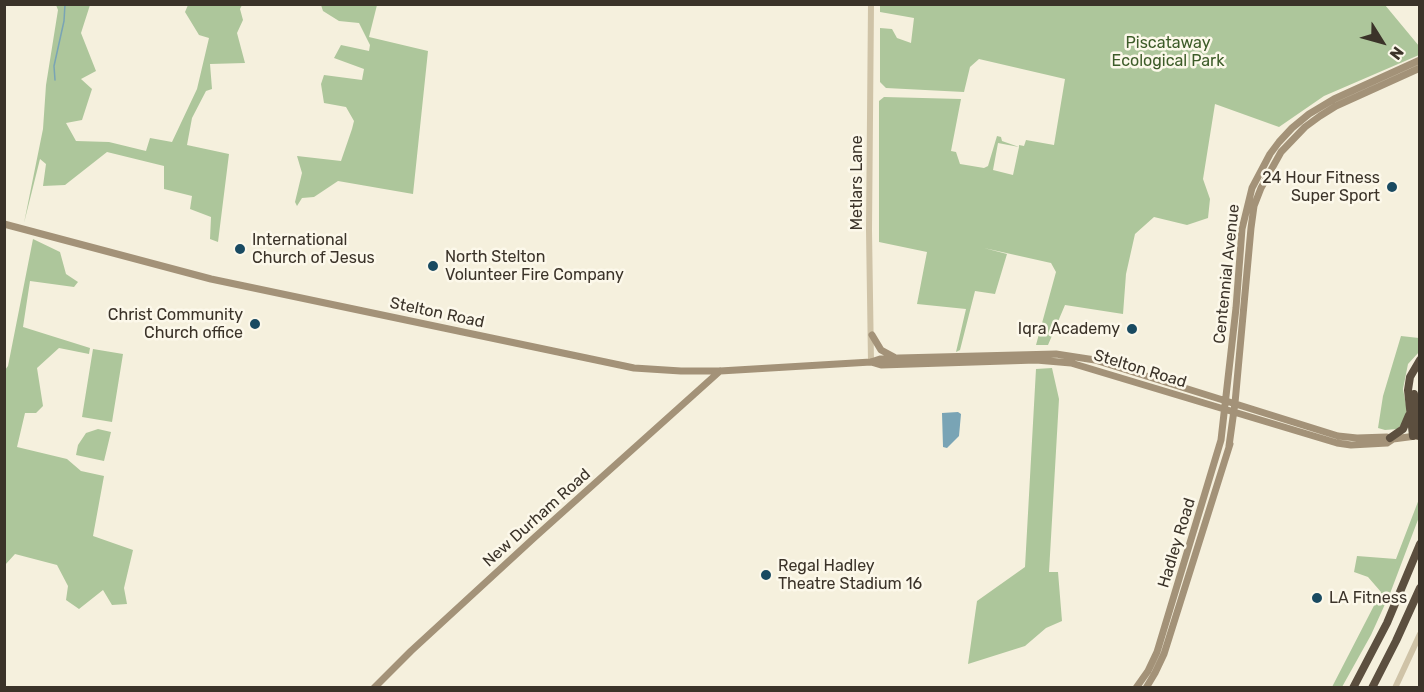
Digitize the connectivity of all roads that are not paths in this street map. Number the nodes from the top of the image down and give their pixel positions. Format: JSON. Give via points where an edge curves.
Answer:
{"nodes":[{"id":1,"x":872,"y":4,"type":"edge"},
{"id":2,"x":1419,"y":60,"type":"edge"},
{"id":3,"x":1419,"y":68,"type":"edge"},
{"id":4,"x":4,"y":224,"type":"edge"},
{"id":5,"x":872,"y":335,"type":"junction"},
{"id":6,"x":899,"y":358,"type":"junction"},
{"id":7,"x":1419,"y":360,"type":"edge"},
{"id":8,"x":872,"y":362,"type":"junction"},
{"id":9,"x":1419,"y":370,"type":"edge"},
{"id":10,"x":696,"y":371,"type":"junction"},
{"id":11,"x":720,"y":371,"type":"junction"},
{"id":12,"x":701,"y":388,"type":"junction"},
{"id":13,"x":1231,"y":402,"type":"junction"},
{"id":14,"x":1412,"y":407,"type":"junction"},
{"id":15,"x":1230,"y":411,"type":"junction"},
{"id":16,"x":1419,"y":413,"type":"edge"},
{"id":17,"x":1248,"y":417,"type":"junction"},
{"id":18,"x":1416,"y":436,"type":"edge"},
{"id":19,"x":1391,"y":438,"type":"junction"},
{"id":20,"x":1229,"y":446,"type":"junction"},
{"id":21,"x":1419,"y":544,"type":"edge"},
{"id":22,"x":1419,"y":588,"type":"edge"},
{"id":23,"x":1419,"y":634,"type":"edge"},
{"id":24,"x":374,"y":687,"type":"edge"},
{"id":25,"x":1136,"y":687,"type":"edge"},
{"id":26,"x":1146,"y":687,"type":"edge"},
{"id":27,"x":1353,"y":687,"type":"edge"},
{"id":28,"x":1372,"y":687,"type":"edge"},
{"id":29,"x":1395,"y":687,"type":"edge"}],
"edges":[{"from":1,"to":5,"type":"street","name":"Metlars Lane","via":[[869,230]]},
{"from":2,"to":13,"type":"main road","name":"Centennial Avenue","via":[[1309,114],[1279,142],[1260,172],[1251,189],[1242,228]]},
{"from":3,"to":13,"type":"main road","name":"Centennial Avenue","via":[[1320,116],[1293,139],[1272,167],[1254,206]]},
{"from":4,"to":10,"type":"main road","name":"Stelton Road","via":[[196,275],[538,349],[634,368]]},
{"from":5,"to":6,"type":"main road","via":[[885,353]]},
{"from":5,"to":8,"type":"street","name":"Metlars Lane"},
{"from":6,"to":8,"type":"main road","name":"Stelton Road"},
{"from":6,"to":13,"type":"main road","name":"Stelton Road","via":[[1073,356]]},
{"from":7,"to":14,"type":"highway","via":[[1408,390]]},
{"from":8,"to":11,"type":"main road","name":"Stelton Road"},
{"from":8,"to":15,"type":"main road","name":"Stelton Road","via":[[1071,363]]},
{"from":9,"to":14,"type":"highway"},
{"from":10,"to":11,"type":"main road","name":"Stelton Road"},
{"from":10,"to":12,"type":"main road","via":[[701,377]]},
{"from":11,"to":12,"type":"main road","name":"New Durham Road"},
{"from":12,"to":24,"type":"main road","name":"New Durham Road"},
{"from":13,"to":15,"type":"main road","name":"Hadley Road"},
{"from":13,"to":19,"type":"main road","name":"Stelton Road","via":[[1338,436]]},
{"from":14,"to":16,"type":"highway"},
{"from":14,"to":18,"type":"highway"},
{"from":14,"to":19,"type":"highway","via":[[1403,429]]},
{"from":15,"to":17,"type":"main road","name":"Stelton Road"},
{"from":15,"to":20,"type":"main road","name":"Hadley Road"},
{"from":15,"to":25,"type":"main road","name":"Hadley Road","via":[[1164,631],[1148,671]]},
{"from":17,"to":19,"type":"main road","name":"Stelton Road","via":[[1351,445],[1387,443]]},
{"from":17,"to":20,"type":"main road","name":"Hadley Road","via":[[1237,423]]},
{"from":18,"to":19,"type":"main road","name":"Stelton Road"},
{"from":20,"to":26,"type":"main road","name":"Hadley Road","via":[[1164,654]]},
{"from":21,"to":27,"type":"highway","via":[[1387,623]]},
{"from":22,"to":28,"type":"highway"},
{"from":23,"to":29,"type":"street"}]}
